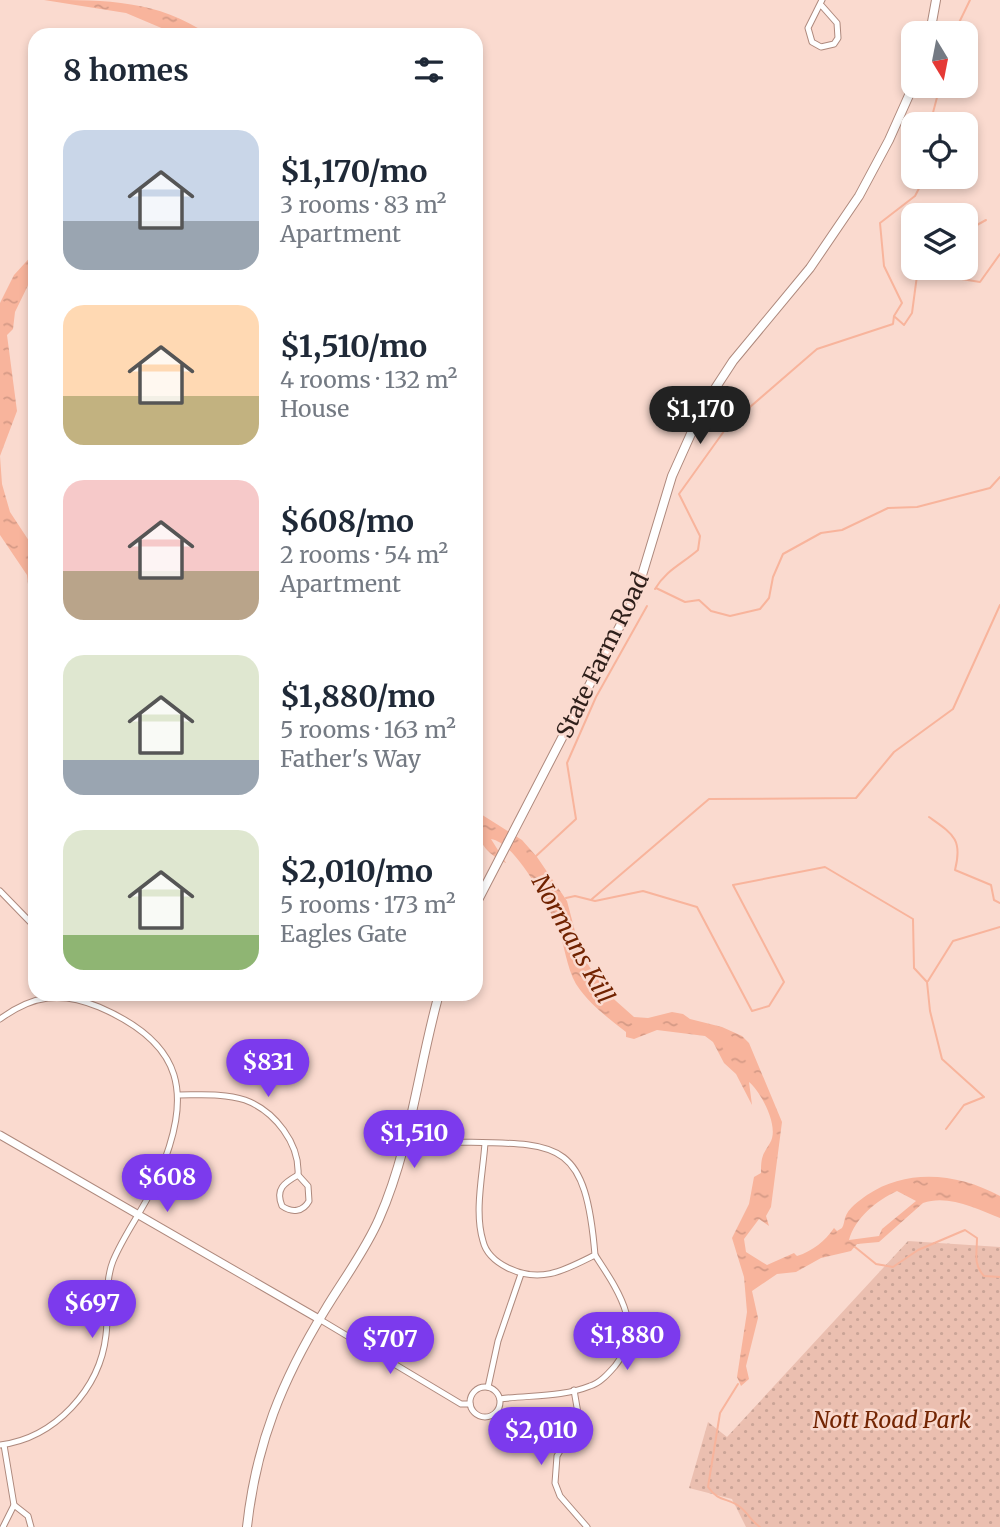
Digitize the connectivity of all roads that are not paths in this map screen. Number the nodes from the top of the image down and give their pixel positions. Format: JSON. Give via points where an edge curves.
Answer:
{"nodes":[{"id":1,"x":936,"y":0,"type":"edge"},
{"id":2,"x":822,"y":3,"type":"edge"},
{"id":3,"x":932,"y":21,"type":"edge"},
{"id":4,"x":907,"y":98,"type":"edge"},
{"id":5,"x":0,"y":891,"type":"edge"},
{"id":6,"x":483,"y":891,"type":"edge"},
{"id":7,"x":28,"y":920,"type":"edge"},
{"id":8,"x":34,"y":1001,"type":"edge"},
{"id":9,"x":83,"y":1001,"type":"edge"},
{"id":10,"x":437,"y":1001,"type":"edge"},
{"id":11,"x":0,"y":1019,"type":"edge"},
{"id":12,"x":179,"y":1096,"type":"junction"},
{"id":13,"x":0,"y":1135,"type":"edge"},
{"id":14,"x":450,"y":1142,"type":"dead end"},
{"id":15,"x":485,"y":1143,"type":"junction"},
{"id":16,"x":299,"y":1175,"type":"junction"},
{"id":17,"x":137,"y":1213,"type":"junction"},
{"id":18,"x":595,"y":1255,"type":"junction"},
{"id":19,"x":521,"y":1274,"type":"junction"},
{"id":20,"x":320,"y":1318,"type":"junction"},
{"id":21,"x":488,"y":1387,"type":"junction"},
{"id":22,"x":574,"y":1390,"type":"junction"},
{"id":23,"x":500,"y":1399,"type":"junction"},
{"id":24,"x":470,"y":1404,"type":"junction"},
{"id":25,"x":2,"y":1445,"type":"edge"},
{"id":26,"x":14,"y":1505,"type":"junction"},
{"id":27,"x":3,"y":1527,"type":"edge"},
{"id":28,"x":31,"y":1527,"type":"edge"},
{"id":29,"x":247,"y":1527,"type":"edge"},
{"id":30,"x":587,"y":1527,"type":"edge"}],
"edges":[{"from":1,"to":3,"type":"main road"},
{"from":2,"to":2,"type":"street","via":[[807,28],[812,42],[821,47],[838,38],[837,23]]},
{"from":4,"to":6,"type":"main road","name":"State Farm Road","via":[[852,207],[703,407],[673,476],[636,595]]},
{"from":5,"to":7,"type":"street"},
{"from":8,"to":11,"type":"street"},
{"from":9,"to":12,"type":"street","via":[[148,1033],[165,1053]]},
{"from":10,"to":20,"type":"main road","via":[[394,1185],[377,1223]]},
{"from":12,"to":16,"type":"street","via":[[219,1095],[246,1100],[266,1112],[294,1146]]},
{"from":12,"to":17,"type":"street","via":[[158,1176]]},
{"from":13,"to":17,"type":"street"},
{"from":14,"to":15,"type":"street"},
{"from":15,"to":18,"type":"street","via":[[539,1145],[577,1168],[591,1207]]},
{"from":15,"to":19,"type":"street","via":[[482,1241],[488,1254]]},
{"from":16,"to":16,"type":"street","via":[[282,1185],[279,1194],[282,1206],[292,1211],[309,1201],[308,1186]]},
{"from":17,"to":20,"type":"street"},
{"from":17,"to":25,"type":"street","via":[[112,1263],[106,1338],[92,1379],[80,1399],[54,1424]]},
{"from":18,"to":19,"type":"street","via":[[549,1275]]},
{"from":18,"to":22,"type":"street","via":[[622,1298],[629,1338],[621,1359],[607,1375],[593,1386]]},
{"from":19,"to":21,"type":"street"},
{"from":20,"to":24,"type":"street","via":[[461,1404]]},
{"from":20,"to":29,"type":"main road","via":[[266,1427]]},
{"from":21,"to":23,"type":"street"},
{"from":21,"to":24,"type":"street","via":[[474,1391]]},
{"from":22,"to":23,"type":"street"},
{"from":22,"to":30,"type":"street","via":[[579,1419],[557,1456],[555,1483],[560,1496]]},
{"from":23,"to":24,"type":"street","via":[[496,1412],[487,1417],[474,1413]]},
{"from":25,"to":26,"type":"street"},
{"from":26,"to":27,"type":"street"},
{"from":26,"to":28,"type":"street","via":[[28,1516]]}]}
